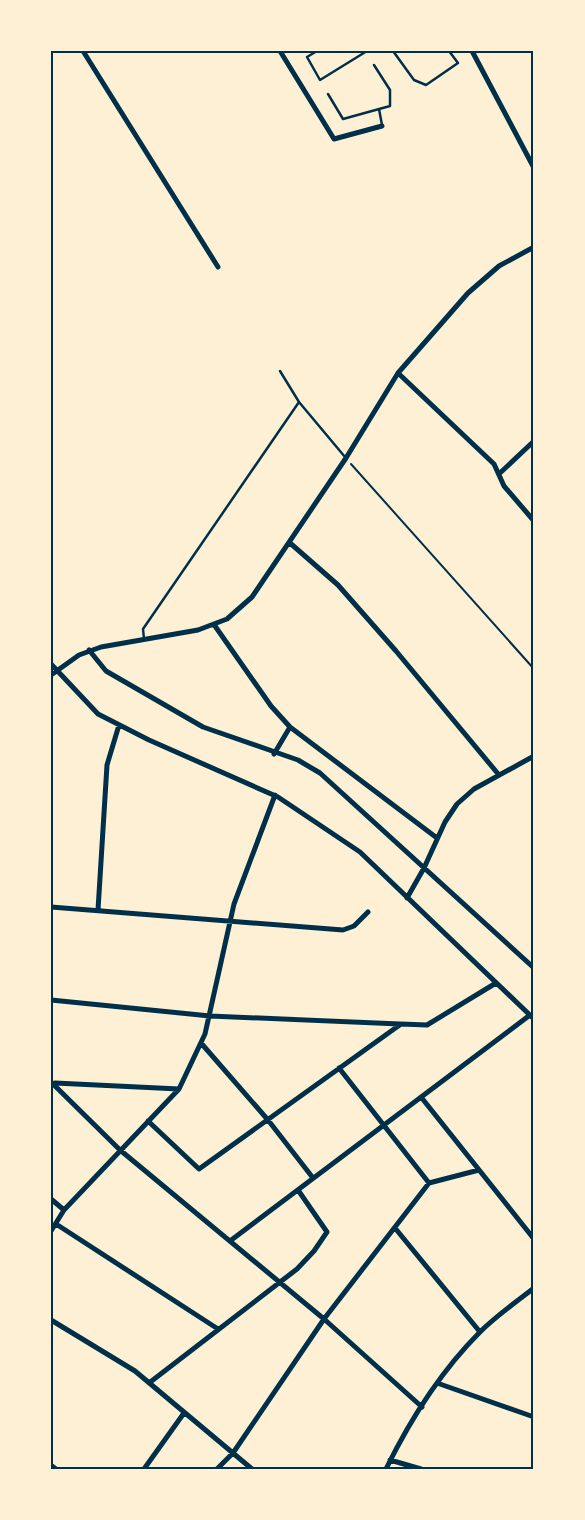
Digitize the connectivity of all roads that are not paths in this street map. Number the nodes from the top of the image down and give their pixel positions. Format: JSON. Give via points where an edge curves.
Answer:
{"nodes":[{"id":1,"x":83,"y":51,"type":"edge"},
{"id":2,"x":280,"y":51,"type":"edge"},
{"id":3,"x":317,"y":51,"type":"edge"},
{"id":4,"x":367,"y":51,"type":"edge"},
{"id":5,"x":393,"y":51,"type":"edge"},
{"id":6,"x":449,"y":51,"type":"edge"},
{"id":7,"x":472,"y":51,"type":"edge"},
{"id":8,"x":374,"y":65,"type":"dead end"},
{"id":9,"x":328,"y":94,"type":"dead end"},
{"id":10,"x":378,"y":109,"type":"junction"},
{"id":11,"x":382,"y":126,"type":"joint"},
{"id":12,"x":534,"y":168,"type":"edge"},
{"id":13,"x":534,"y":246,"type":"edge"},
{"id":14,"x":218,"y":267,"type":"dead end"},
{"id":15,"x":280,"y":371,"type":"dead end"},
{"id":16,"x":398,"y":373,"type":"junction"},
{"id":17,"x":299,"y":402,"type":"junction"},
{"id":18,"x":534,"y":441,"type":"edge"},
{"id":19,"x":346,"y":458,"type":"junction"},
{"id":20,"x":500,"y":473,"type":"junction"},
{"id":21,"x":534,"y":521,"type":"edge"},
{"id":22,"x":290,"y":543,"type":"junction"},
{"id":23,"x":215,"y":626,"type":"junction"},
{"id":24,"x":144,"y":641,"type":"junction"},
{"id":25,"x":89,"y":650,"type":"junction"},
{"id":26,"x":51,"y":664,"type":"edge"},
{"id":27,"x":56,"y":670,"type":"junction"},
{"id":28,"x":51,"y":675,"type":"edge"},
{"id":29,"x":119,"y":725,"type":"junction"},
{"id":30,"x":290,"y":727,"type":"junction"},
{"id":31,"x":274,"y":754,"type":"junction"},
{"id":32,"x":534,"y":756,"type":"edge"},
{"id":33,"x":499,"y":775,"type":"junction"},
{"id":34,"x":275,"y":795,"type":"junction"},
{"id":35,"x":437,"y":838,"type":"junction"},
{"id":36,"x":424,"y":868,"type":"junction"},
{"id":37,"x":407,"y":898,"type":"junction"},
{"id":38,"x":51,"y":907,"type":"edge"},
{"id":39,"x":98,"y":910,"type":"junction"},
{"id":40,"x":368,"y":912,"type":"dead end"},
{"id":41,"x":230,"y":921,"type":"junction"},
{"id":42,"x":534,"y":968,"type":"edge"},
{"id":43,"x":496,"y":983,"type":"junction"},
{"id":44,"x":51,"y":1000,"type":"edge"},
{"id":45,"x":210,"y":1016,"type":"junction"},
{"id":46,"x":532,"y":1017,"type":"edge"},
{"id":47,"x":400,"y":1024,"type":"junction"},
{"id":48,"x":202,"y":1042,"type":"junction"},
{"id":49,"x":339,"y":1068,"type":"junction"},
{"id":50,"x":53,"y":1082,"type":"edge"},
{"id":51,"x":179,"y":1089,"type":"junction"},
{"id":52,"x":421,"y":1097,"type":"junction"},
{"id":53,"x":268,"y":1120,"type":"junction"},
{"id":54,"x":148,"y":1121,"type":"junction"},
{"id":55,"x":383,"y":1126,"type":"junction"},
{"id":56,"x":120,"y":1150,"type":"junction"},
{"id":57,"x":479,"y":1170,"type":"junction"},
{"id":58,"x":314,"y":1178,"type":"junction"},
{"id":59,"x":430,"y":1183,"type":"junction"},
{"id":60,"x":298,"y":1190,"type":"junction"},
{"id":61,"x":51,"y":1199,"type":"edge"},
{"id":62,"x":64,"y":1210,"type":"junction"},
{"id":63,"x":56,"y":1224,"type":"junction"},
{"id":64,"x":395,"y":1228,"type":"junction"},
{"id":65,"x":51,"y":1231,"type":"edge"},
{"id":66,"x":534,"y":1239,"type":"edge"},
{"id":67,"x":230,"y":1241,"type":"junction"},
{"id":68,"x":279,"y":1282,"type":"junction"},
{"id":69,"x":534,"y":1288,"type":"edge"},
{"id":70,"x":51,"y":1320,"type":"edge"},
{"id":71,"x":324,"y":1320,"type":"junction"},
{"id":72,"x":218,"y":1329,"type":"junction"},
{"id":73,"x":480,"y":1332,"type":"junction"},
{"id":74,"x":149,"y":1383,"type":"junction"},
{"id":75,"x":437,"y":1383,"type":"junction"},
{"id":76,"x":422,"y":1407,"type":"junction"},
{"id":77,"x":184,"y":1413,"type":"junction"},
{"id":78,"x":534,"y":1417,"type":"edge"},
{"id":79,"x":233,"y":1453,"type":"junction"},
{"id":80,"x":390,"y":1460,"type":"junction"},
{"id":81,"x":51,"y":1466,"type":"edge"},
{"id":82,"x":55,"y":1469,"type":"edge"},
{"id":83,"x":144,"y":1469,"type":"edge"},
{"id":84,"x":217,"y":1469,"type":"edge"},
{"id":85,"x":252,"y":1469,"type":"edge"},
{"id":86,"x":386,"y":1469,"type":"edge"},
{"id":87,"x":420,"y":1469,"type":"edge"}],
"edges":[{"from":1,"to":14,"type":"street"},
{"from":2,"to":11,"type":"street","via":[[334,139]]},
{"from":3,"to":4,"type":"lane","via":[[307,57],[320,80]]},
{"from":5,"to":6,"type":"lane","via":[[414,80],[426,85],[458,63]]},
{"from":7,"to":12,"type":"street"},
{"from":8,"to":10,"type":"lane","via":[[390,90],[390,106]]},
{"from":9,"to":10,"type":"lane","via":[[343,119]]},
{"from":10,"to":11,"type":"lane"},
{"from":13,"to":16,"type":"street","via":[[468,292]]},
{"from":15,"to":17,"type":"lane"},
{"from":16,"to":19,"type":"street"},
{"from":16,"to":20,"type":"street"},
{"from":17,"to":19,"type":"lane"},
{"from":17,"to":24,"type":"lane","via":[[143,629]]},
{"from":18,"to":20,"type":"street"},
{"from":19,"to":22,"type":"street"},
{"from":20,"to":21,"type":"street","via":[[504,486]]},
{"from":22,"to":23,"type":"street","via":[[252,597]]},
{"from":22,"to":33,"type":"street","via":[[338,585]]},
{"from":23,"to":24,"type":"street"},
{"from":23,"to":30,"type":"street","via":[[271,706]]},
{"from":24,"to":25,"type":"street"},
{"from":25,"to":27,"type":"street"},
{"from":25,"to":31,"type":"street","via":[[106,671],[203,727]]},
{"from":26,"to":27,"type":"street"},
{"from":27,"to":28,"type":"street"},
{"from":27,"to":29,"type":"street","via":[[98,714]]},
{"from":29,"to":34,"type":"street"},
{"from":29,"to":39,"type":"street","via":[[107,766]]},
{"from":30,"to":31,"type":"street"},
{"from":30,"to":35,"type":"street"},
{"from":31,"to":36,"type":"street","via":[[298,760],[320,774]]},
{"from":32,"to":33,"type":"street"},
{"from":33,"to":35,"type":"street","via":[[465,796],[450,813]]},
{"from":34,"to":37,"type":"street","via":[[360,852]]},
{"from":34,"to":41,"type":"street"},
{"from":35,"to":36,"type":"street"},
{"from":36,"to":37,"type":"street"},
{"from":36,"to":42,"type":"street"},
{"from":37,"to":43,"type":"street"},
{"from":38,"to":39,"type":"street"},
{"from":39,"to":41,"type":"street"},
{"from":40,"to":41,"type":"street","via":[[354,926],[343,930]]},
{"from":41,"to":45,"type":"street"},
{"from":43,"to":46,"type":"street"},
{"from":43,"to":47,"type":"street","via":[[427,1025]]},
{"from":44,"to":45,"type":"street"},
{"from":45,"to":47,"type":"street"},
{"from":45,"to":48,"type":"street"},
{"from":46,"to":52,"type":"street"},
{"from":47,"to":49,"type":"street"},
{"from":48,"to":51,"type":"street"},
{"from":48,"to":53,"type":"street"},
{"from":49,"to":53,"type":"street"},
{"from":49,"to":55,"type":"street"},
{"from":50,"to":51,"type":"street"},
{"from":50,"to":56,"type":"street"},
{"from":51,"to":54,"type":"street"},
{"from":52,"to":55,"type":"street"},
{"from":52,"to":57,"type":"street"},
{"from":53,"to":54,"type":"street","via":[[199,1169]]},
{"from":53,"to":58,"type":"street"},
{"from":54,"to":56,"type":"street"},
{"from":55,"to":58,"type":"street"},
{"from":55,"to":59,"type":"street"},
{"from":56,"to":62,"type":"street"},
{"from":56,"to":67,"type":"street"},
{"from":57,"to":59,"type":"street"},
{"from":57,"to":66,"type":"street"},
{"from":58,"to":60,"type":"street"},
{"from":59,"to":64,"type":"street"},
{"from":60,"to":67,"type":"street"},
{"from":60,"to":68,"type":"street","via":[[327,1232],[314,1252]]},
{"from":61,"to":62,"type":"street"},
{"from":62,"to":63,"type":"street"},
{"from":63,"to":65,"type":"street"},
{"from":63,"to":72,"type":"street"},
{"from":64,"to":71,"type":"street"},
{"from":64,"to":73,"type":"street"},
{"from":67,"to":68,"type":"street"},
{"from":68,"to":71,"type":"street"},
{"from":68,"to":72,"type":"street"},
{"from":69,"to":73,"type":"street"},
{"from":70,"to":74,"type":"street","via":[[135,1370]]},
{"from":71,"to":76,"type":"street"},
{"from":71,"to":79,"type":"street"},
{"from":72,"to":74,"type":"street"},
{"from":73,"to":75,"type":"street"},
{"from":74,"to":77,"type":"street"},
{"from":75,"to":76,"type":"street"},
{"from":75,"to":78,"type":"street"},
{"from":76,"to":80,"type":"street"},
{"from":77,"to":79,"type":"street"},
{"from":77,"to":83,"type":"street"},
{"from":79,"to":84,"type":"street"},
{"from":79,"to":85,"type":"street"},
{"from":80,"to":86,"type":"street"},
{"from":80,"to":87,"type":"street"},
{"from":81,"to":82,"type":"street"}]}
